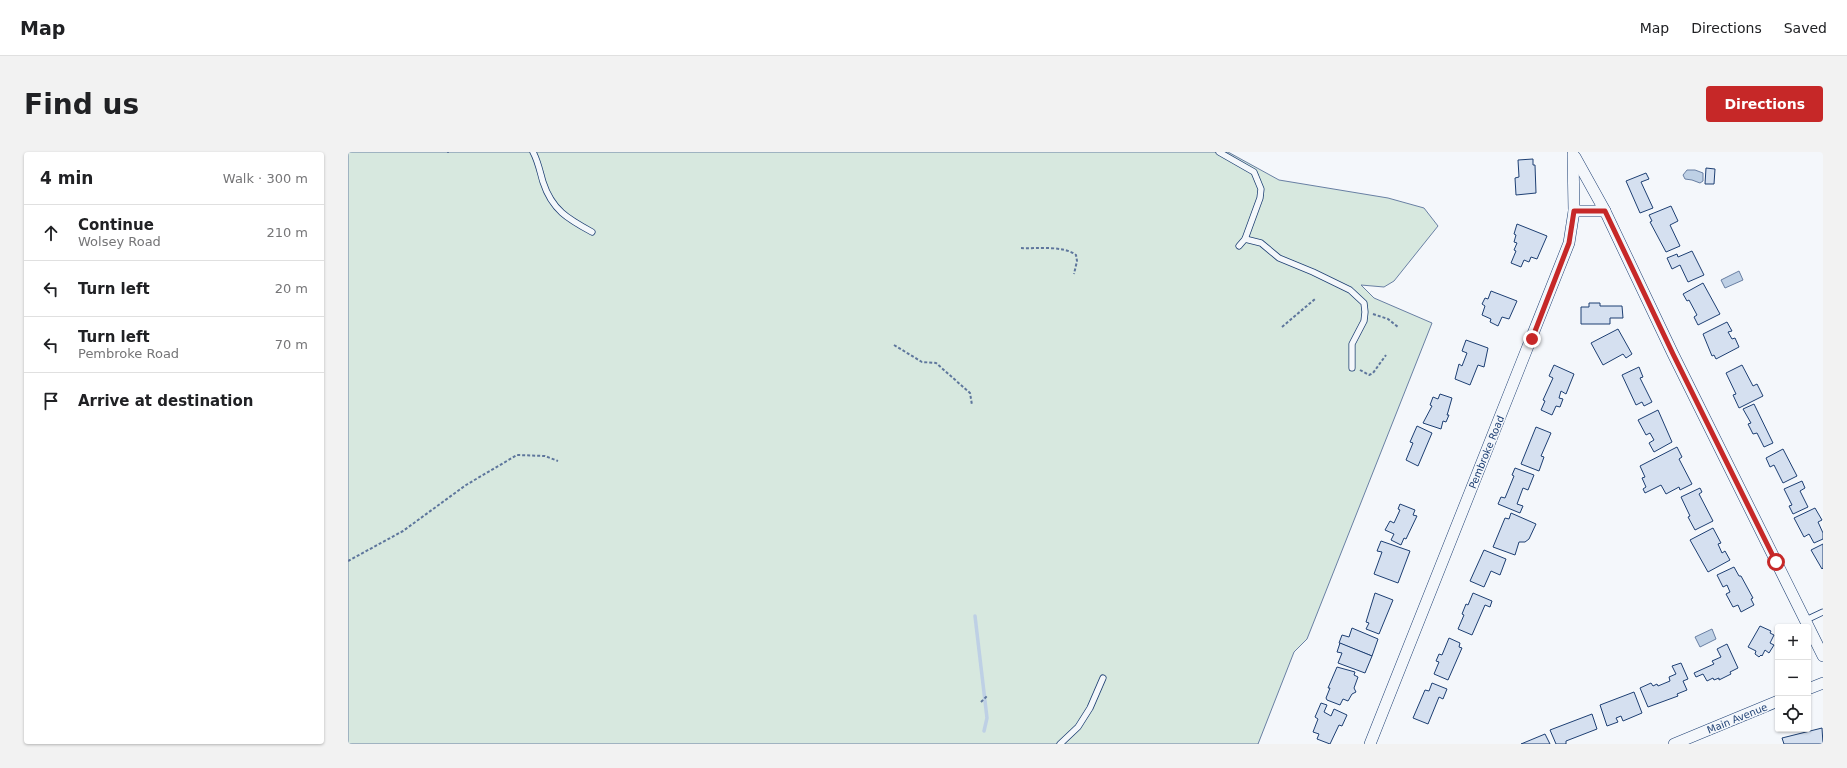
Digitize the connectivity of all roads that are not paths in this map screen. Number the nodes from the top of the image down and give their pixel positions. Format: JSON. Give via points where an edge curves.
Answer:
{"nodes":[{"id":1,"x":533,"y":152,"type":"edge"},
{"id":2,"x":1219,"y":152,"type":"edge"},
{"id":3,"x":1573,"y":153,"type":"edge"},
{"id":4,"x":1574,"y":211,"type":"junction"},
{"id":5,"x":1605,"y":211,"type":"junction"},
{"id":6,"x":592,"y":232,"type":"dead end"},
{"id":7,"x":1245,"y":238,"type":"junction"},
{"id":8,"x":1239,"y":246,"type":"dead end"},
{"id":9,"x":1352,"y":368,"type":"dead end"},
{"id":10,"x":1823,"y":612,"type":"edge"},
{"id":11,"x":1806,"y":620,"type":"junction"},
{"id":12,"x":1823,"y":656,"type":"edge"},
{"id":13,"x":1103,"y":678,"type":"dead end"},
{"id":14,"x":1823,"y":682,"type":"edge"},
{"id":15,"x":1811,"y":688,"type":"edge"},
{"id":16,"x":1775,"y":702,"type":"edge"},
{"id":17,"x":1060,"y":744,"type":"edge"},
{"id":18,"x":1370,"y":744,"type":"edge"},
{"id":19,"x":1674,"y":744,"type":"edge"}],
"edges":[{"from":1,"to":6,"type":"lane","via":[[546,193],[553,205]]},
{"from":2,"to":7,"type":"lane","via":[[1254,172],[1261,189]]},
{"from":3,"to":4,"type":"street","name":"Pembroke Road"},
{"from":3,"to":5,"type":"street"},
{"from":4,"to":5,"type":"street"},
{"from":4,"to":18,"type":"street","name":"Pembroke Road","via":[[1566,251]]},
{"from":5,"to":11,"type":"street","via":[[1673,354]]},
{"from":7,"to":8,"type":"lane"},
{"from":7,"to":9,"type":"lane","via":[[1261,243],[1279,258],[1350,290],[1364,303],[1364,321],[1352,344]]},
{"from":10,"to":11,"type":"lane"},
{"from":11,"to":12,"type":"street"},
{"from":13,"to":17,"type":"lane","via":[[1090,708],[1078,727]]},
{"from":14,"to":15,"type":"street"},
{"from":16,"to":19,"type":"street","name":"Main Avenue"}]}
